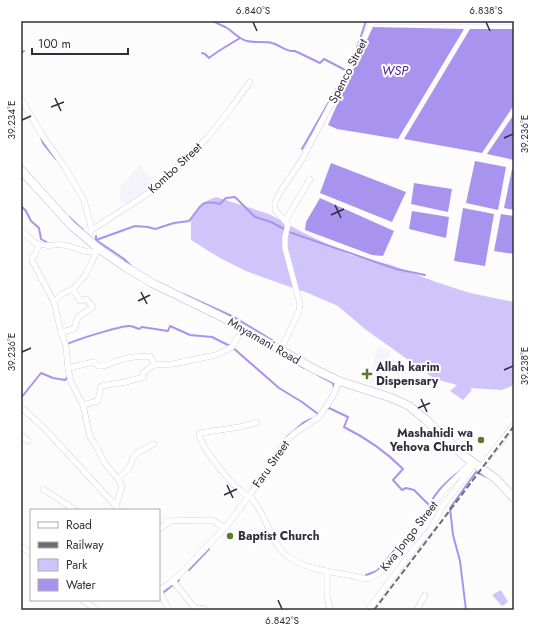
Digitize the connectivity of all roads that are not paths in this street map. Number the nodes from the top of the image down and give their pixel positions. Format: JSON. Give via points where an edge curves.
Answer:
{"nodes":[{"id":1,"x":372,"y":21,"type":"edge"},
{"id":2,"x":514,"y":22,"type":"edge"},
{"id":3,"x":250,"y":82,"type":"dead end"},
{"id":4,"x":21,"y":100,"type":"edge"},
{"id":5,"x":21,"y":170,"type":"edge"},
{"id":6,"x":310,"y":179,"type":"dead end"},
{"id":7,"x":286,"y":221,"type":"junction"},
{"id":8,"x":21,"y":230,"type":"edge"},
{"id":9,"x":91,"y":232,"type":"junction"},
{"id":10,"x":86,"y":239,"type":"junction"},
{"id":11,"x":39,"y":244,"type":"junction"},
{"id":12,"x":98,"y":250,"type":"junction"},
{"id":13,"x":73,"y":289,"type":"junction"},
{"id":14,"x":54,"y":302,"type":"junction"},
{"id":15,"x":243,"y":329,"type":"junction"},
{"id":16,"x":61,"y":332,"type":"junction"},
{"id":17,"x":281,"y":352,"type":"junction"},
{"id":18,"x":154,"y":365,"type":"junction"},
{"id":19,"x":68,"y":368,"type":"junction"},
{"id":20,"x":339,"y":381,"type":"junction"},
{"id":21,"x":83,"y":405,"type":"junction"},
{"id":22,"x":22,"y":409,"type":"edge"},
{"id":23,"x":257,"y":422,"type":"dead end"},
{"id":24,"x":514,"y":425,"type":"edge"},
{"id":25,"x":21,"y":435,"type":"edge"},
{"id":26,"x":28,"y":441,"type":"dead end"},
{"id":27,"x":154,"y":444,"type":"dead end"},
{"id":28,"x":476,"y":464,"type":"junction"},
{"id":29,"x":118,"y":479,"type":"junction"},
{"id":30,"x":42,"y":489,"type":"dead end"},
{"id":31,"x":249,"y":496,"type":"junction"},
{"id":32,"x":514,"y":498,"type":"edge"},
{"id":33,"x":117,"y":508,"type":"edge"},
{"id":34,"x":73,"y":509,"type":"edge"},
{"id":35,"x":160,"y":528,"type":"edge"},
{"id":36,"x":225,"y":528,"type":"junction"},
{"id":37,"x":21,"y":546,"type":"edge"},
{"id":38,"x":30,"y":553,"type":"edge"},
{"id":39,"x":326,"y":571,"type":"junction"},
{"id":40,"x":173,"y":581,"type":"junction"},
{"id":41,"x":160,"y":589,"type":"edge"},
{"id":42,"x":160,"y":592,"type":"edge"},
{"id":43,"x":425,"y":595,"type":"dead end"},
{"id":44,"x":84,"y":601,"type":"edge"},
{"id":45,"x":204,"y":608,"type":"dead end"},
{"id":46,"x":97,"y":610,"type":"edge"},
{"id":47,"x":168,"y":610,"type":"edge"},
{"id":48,"x":330,"y":610,"type":"edge"},
{"id":49,"x":368,"y":610,"type":"edge"},
{"id":50,"x":417,"y":610,"type":"edge"}],
"edges":[{"from":1,"to":2,"type":"street","name":"Spenco Street"},
{"from":1,"to":7,"type":"street","name":"Spenco Street","via":[[343,85],[275,202],[274,210]]},
{"from":3,"to":9,"type":"street","name":"Kombo Street","via":[[207,138],[158,186]]},
{"from":4,"to":9,"type":"street","via":[[84,200],[92,226]]},
{"from":5,"to":10,"type":"street","name":"Mnyamani Road"},
{"from":6,"to":7,"type":"street"},
{"from":7,"to":17,"type":"street","via":[[288,227],[285,248],[300,304]]},
{"from":8,"to":11,"type":"street"},
{"from":9,"to":10,"type":"street","name":"Kombo Street"},
{"from":10,"to":12,"type":"street","name":"Mnyamani Road"},
{"from":11,"to":12,"type":"street","via":[[65,245],[78,250]]},
{"from":11,"to":14,"type":"street","via":[[32,260]]},
{"from":12,"to":13,"type":"street","via":[[86,276]]},
{"from":12,"to":15,"type":"street","name":"Mnyamani Road","via":[[152,283]]},
{"from":13,"to":14,"type":"street","via":[[62,294]]},
{"from":13,"to":16,"type":"street","via":[[80,301],[86,299],[93,307],[78,317],[74,329]]},
{"from":14,"to":16,"type":"street"},
{"from":15,"to":17,"type":"street","name":"Mnyamani Road"},
{"from":15,"to":18,"type":"street","via":[[232,347],[216,355],[173,364]]},
{"from":16,"to":19,"type":"street","via":[[66,346]]},
{"from":17,"to":20,"type":"street","name":"Mnyamani Road"},
{"from":18,"to":19,"type":"street","via":[[150,356],[133,357],[101,366],[94,362]]},
{"from":18,"to":21,"type":"street","via":[[143,372],[144,377],[101,386],[98,401]]},
{"from":19,"to":21,"type":"street","via":[[71,382]]},
{"from":20,"to":28,"type":"street","name":"Mnyamani Road","via":[[409,406],[451,446]]},
{"from":20,"to":31,"type":"street","name":"Faru Street","via":[[332,398],[319,417],[286,442]]},
{"from":21,"to":29,"type":"street","via":[[90,437],[104,462]]},
{"from":22,"to":33,"type":"street","via":[[44,428]]},
{"from":23,"to":31,"type":"street","name":"Faru Street","via":[[199,433],[208,453],[235,485]]},
{"from":24,"to":28,"type":"street"},
{"from":25,"to":26,"type":"street"},
{"from":27,"to":29,"type":"street","via":[[137,453],[129,468]]},
{"from":28,"to":32,"type":"street","name":"Mnyamani Road","via":[[496,479]]},
{"from":28,"to":39,"type":"street","name":"Kwa Jongo Street","via":[[445,489],[378,575],[365,579]]},
{"from":28,"to":49,"type":"street","name":"Kwa Jongo Street","via":[[442,507],[431,529]]},
{"from":29,"to":33,"type":"street","via":[[122,486]]},
{"from":30,"to":34,"type":"street"},
{"from":31,"to":36,"type":"street","name":"Faru Street"},
{"from":31,"to":39,"type":"street","name":"Kwa Jongo Street","via":[[263,516],[272,537],[286,554],[308,567]]},
{"from":35,"to":36,"type":"street","via":[[168,523],[166,521],[186,520],[212,520]]},
{"from":36,"to":40,"type":"street","name":"Faru Street"},
{"from":37,"to":38,"type":"street"},
{"from":39,"to":48,"type":"street"},
{"from":40,"to":41,"type":"street","name":"Faru Street"},
{"from":40,"to":45,"type":"street","via":[[194,607]]},
{"from":42,"to":47,"type":"street","name":"Faru Street"},
{"from":43,"to":50,"type":"street"},
{"from":44,"to":46,"type":"street"}]}
